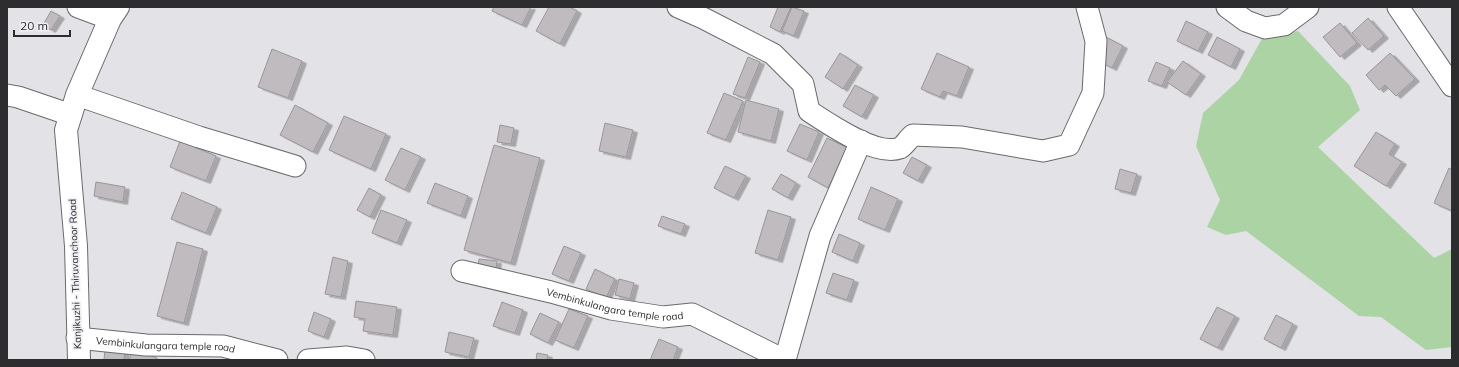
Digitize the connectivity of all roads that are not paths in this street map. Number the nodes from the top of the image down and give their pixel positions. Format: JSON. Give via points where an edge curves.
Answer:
{"nodes":[{"id":1,"x":78,"y":7,"type":"edge"},
{"id":2,"x":678,"y":7,"type":"edge"},
{"id":3,"x":1087,"y":7,"type":"edge"},
{"id":4,"x":1227,"y":7,"type":"edge"},
{"id":5,"x":1308,"y":7,"type":"edge"},
{"id":6,"x":1398,"y":7,"type":"edge"},
{"id":7,"x":114,"y":13,"type":"edge"},
{"id":8,"x":1452,"y":86,"type":"edge"},
{"id":9,"x":7,"y":95,"type":"edge"},
{"id":10,"x":74,"y":105,"type":"junction"},
{"id":11,"x":861,"y":141,"type":"junction"},
{"id":12,"x":295,"y":166,"type":"dead end"},
{"id":13,"x":462,"y":271,"type":"dead end"},
{"id":14,"x":77,"y":338,"type":"junction"},
{"id":15,"x":79,"y":360,"type":"edge"},
{"id":16,"x":277,"y":360,"type":"edge"},
{"id":17,"x":308,"y":360,"type":"edge"},
{"id":18,"x":364,"y":360,"type":"edge"},
{"id":19,"x":784,"y":360,"type":"edge"}],
"edges":[{"from":1,"to":7,"type":"street"},
{"from":2,"to":11,"type":"street","via":[[773,54],[803,84],[809,111]]},
{"from":3,"to":11,"type":"street","via":[[1096,41],[1093,93],[1070,145],[1043,151],[962,137],[913,135],[900,148],[884,150]]},
{"from":4,"to":5,"type":"street","via":[[1246,22],[1265,28],[1284,25]]},
{"from":6,"to":8,"type":"street"},
{"from":7,"to":10,"type":"main road","name":"Kanjikuzhi - Thiruvanchoor Road"},
{"from":9,"to":10,"type":"street"},
{"from":10,"to":12,"type":"street","via":[[199,137]]},
{"from":10,"to":14,"type":"main road","name":"Kanjikuzhi - Thiruvanchoor Road","via":[[66,130],[76,246]]},
{"from":11,"to":19,"type":"street","via":[[820,236]]},
{"from":13,"to":19,"type":"street","name":"Vembinkulangara temple road","via":[[611,309],[663,317],[692,314]]},
{"from":14,"to":15,"type":"main road","name":"Kanjikuzhi - Thiruvanchoor Road"},
{"from":14,"to":16,"type":"street","name":"Vembinkulangara temple road","via":[[146,345],[223,346]]},
{"from":17,"to":18,"type":"street","via":[[347,357]]}]}
